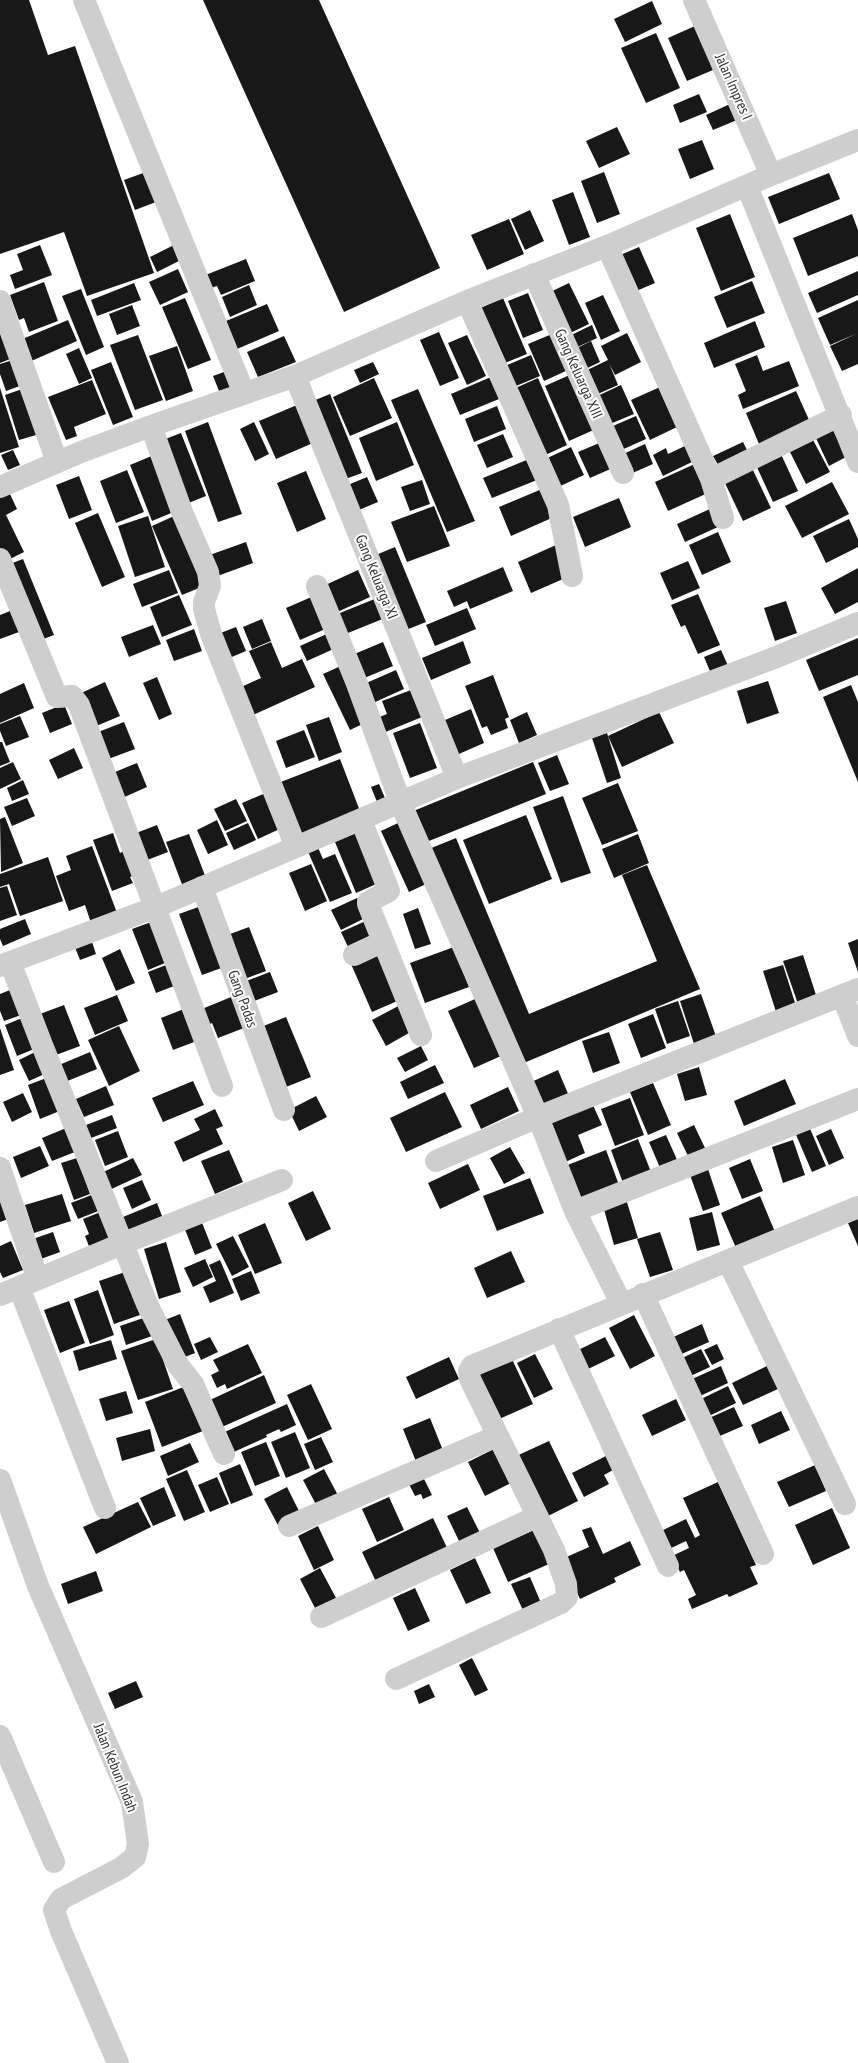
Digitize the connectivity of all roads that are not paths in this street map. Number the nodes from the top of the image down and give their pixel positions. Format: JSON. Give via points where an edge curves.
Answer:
{"nodes":[{"id":1,"x":84,"y":0,"type":"edge"},
{"id":2,"x":694,"y":0,"type":"edge"},
{"id":3,"x":858,"y":140,"type":"edge"},
{"id":4,"x":772,"y":175,"type":"junction"},
{"id":5,"x":747,"y":186,"type":"junction"},
{"id":6,"x":607,"y":246,"type":"junction"},
{"id":7,"x":534,"y":274,"type":"junction"},
{"id":8,"x":0,"y":301,"type":"edge"},
{"id":9,"x":467,"y":301,"type":"junction"},
{"id":10,"x":295,"y":376,"type":"junction"},
{"id":11,"x":244,"y":394,"type":"junction"},
{"id":12,"x":841,"y":415,"type":"junction"},
{"id":13,"x":151,"y":426,"type":"junction"},
{"id":14,"x":57,"y":462,"type":"junction"},
{"id":15,"x":858,"y":462,"type":"edge"},
{"id":16,"x":623,"y":473,"type":"dead end"},
{"id":17,"x":711,"y":479,"type":"junction"},
{"id":18,"x":0,"y":487,"type":"edge"},
{"id":19,"x":723,"y":518,"type":"dead end"},
{"id":20,"x":0,"y":559,"type":"edge"},
{"id":21,"x":572,"y":576,"type":"dead end"},
{"id":22,"x":317,"y":586,"type":"dead end"},
{"id":23,"x":858,"y":623,"type":"edge"},
{"id":24,"x":457,"y":778,"type":"junction"},
{"id":25,"x":401,"y":804,"type":"junction"},
{"id":26,"x":360,"y":820,"type":"junction"},
{"id":27,"x":296,"y":847,"type":"junction"},
{"id":28,"x":202,"y":887,"type":"junction"},
{"id":29,"x":156,"y":907,"type":"junction"},
{"id":30,"x":382,"y":942,"type":"junction"},
{"id":31,"x":354,"y":955,"type":"dead end"},
{"id":32,"x":5,"y":964,"type":"edge"},
{"id":33,"x":850,"y":992,"type":"edge"},
{"id":34,"x":421,"y":1035,"type":"dead end"},
{"id":35,"x":858,"y":1036,"type":"edge"},
{"id":36,"x":222,"y":1086,"type":"dead end"},
{"id":37,"x":858,"y":1099,"type":"edge"},
{"id":38,"x":284,"y":1110,"type":"dead end"},
{"id":39,"x":538,"y":1117,"type":"junction"},
{"id":40,"x":436,"y":1161,"type":"dead end"},
{"id":41,"x":0,"y":1168,"type":"edge"},
{"id":42,"x":282,"y":1180,"type":"dead end"},
{"id":43,"x":858,"y":1207,"type":"edge"},
{"id":44,"x":575,"y":1211,"type":"junction"},
{"id":45,"x":124,"y":1243,"type":"junction"},
{"id":46,"x":728,"y":1261,"type":"junction"},
{"id":47,"x":19,"y":1287,"type":"edge"},
{"id":48,"x":643,"y":1294,"type":"junction"},
{"id":49,"x":621,"y":1303,"type":"junction"},
{"id":50,"x":559,"y":1329,"type":"junction"},
{"id":51,"x":497,"y":1436,"type":"junction"},
{"id":52,"x":224,"y":1454,"type":"dead end"},
{"id":53,"x":0,"y":1480,"type":"edge"},
{"id":54,"x":845,"y":1504,"type":"dead end"},
{"id":55,"x":105,"y":1508,"type":"dead end"},
{"id":56,"x":536,"y":1517,"type":"junction"},
{"id":57,"x":289,"y":1526,"type":"dead end"},
{"id":58,"x":763,"y":1554,"type":"dead end"},
{"id":59,"x":668,"y":1566,"type":"dead end"},
{"id":60,"x":321,"y":1617,"type":"dead end"},
{"id":61,"x":396,"y":1679,"type":"dead end"},
{"id":62,"x":0,"y":1736,"type":"edge"},
{"id":63,"x":54,"y":1862,"type":"dead end"},
{"id":64,"x":118,"y":2063,"type":"edge"}],
"edges":[{"from":1,"to":11,"type":"street"},
{"from":2,"to":4,"type":"street","name":"Jalan Impres I"},
{"from":3,"to":4,"type":"street"},
{"from":4,"to":5,"type":"street"},
{"from":5,"to":6,"type":"street"},
{"from":5,"to":12,"type":"street"},
{"from":6,"to":7,"type":"street"},
{"from":6,"to":17,"type":"street"},
{"from":7,"to":9,"type":"street"},
{"from":7,"to":16,"type":"street","name":"Gang Keluarga XIII"},
{"from":8,"to":14,"type":"street"},
{"from":9,"to":10,"type":"street"},
{"from":9,"to":21,"type":"street","via":[[558,505]]},
{"from":10,"to":11,"type":"street"},
{"from":10,"to":24,"type":"street","name":"Gang Keluarga XI"},
{"from":11,"to":13,"type":"street"},
{"from":12,"to":15,"type":"street"},
{"from":12,"to":17,"type":"street"},
{"from":13,"to":14,"type":"street"},
{"from":13,"to":27,"type":"street","via":[[182,512],[208,572],[210,586],[204,608],[211,634]]},
{"from":14,"to":18,"type":"street"},
{"from":17,"to":19,"type":"street"},
{"from":20,"to":29,"type":"street","via":[[57,697],[72,696],[79,705]]},
{"from":22,"to":25,"type":"street","via":[[356,681]]},
{"from":23,"to":24,"type":"street","via":[[774,658]]},
{"from":24,"to":25,"type":"street"},
{"from":25,"to":26,"type":"street"},
{"from":25,"to":39,"type":"street"},
{"from":26,"to":27,"type":"street"},
{"from":26,"to":30,"type":"street","via":[[389,891],[368,903]]},
{"from":27,"to":28,"type":"street"},
{"from":28,"to":29,"type":"street"},
{"from":28,"to":38,"type":"street","name":"Gang Padas"},
{"from":29,"to":32,"type":"street"},
{"from":29,"to":36,"type":"street"},
{"from":30,"to":31,"type":"street"},
{"from":30,"to":34,"type":"street"},
{"from":32,"to":45,"type":"street","via":[[42,1045]]},
{"from":33,"to":35,"type":"street"},
{"from":33,"to":39,"type":"street"},
{"from":37,"to":44,"type":"street"},
{"from":39,"to":40,"type":"street"},
{"from":39,"to":44,"type":"street"},
{"from":41,"to":47,"type":"street"},
{"from":42,"to":45,"type":"street"},
{"from":43,"to":46,"type":"street"},
{"from":44,"to":49,"type":"street"},
{"from":45,"to":47,"type":"street"},
{"from":45,"to":52,"type":"street","via":[[147,1304],[178,1365],[193,1384]]},
{"from":46,"to":48,"type":"street"},
{"from":46,"to":54,"type":"street"},
{"from":47,"to":55,"type":"street"},
{"from":48,"to":49,"type":"street"},
{"from":48,"to":58,"type":"street"},
{"from":49,"to":50,"type":"street"},
{"from":50,"to":51,"type":"street","via":[[470,1369],[470,1379]]},
{"from":50,"to":59,"type":"street"},
{"from":51,"to":56,"type":"street"},
{"from":51,"to":57,"type":"street"},
{"from":53,"to":64,"type":"street","name":"Jalan Kebun Indah","via":[[38,1586],[132,1802],[138,1844],[135,1857],[122,1868],[61,1899],[54,1910]]},
{"from":56,"to":60,"type":"street"},
{"from":56,"to":61,"type":"street","via":[[554,1550],[566,1584],[568,1594],[564,1600]]},
{"from":62,"to":63,"type":"street"}]}
